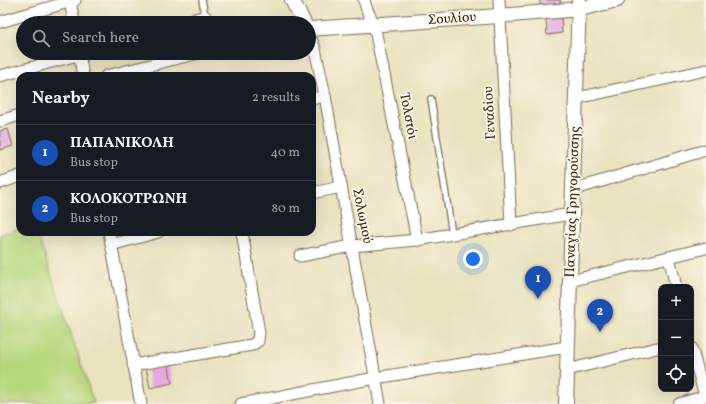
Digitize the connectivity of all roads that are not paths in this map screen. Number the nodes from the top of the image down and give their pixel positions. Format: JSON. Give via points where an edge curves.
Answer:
{"nodes":[{"id":1,"x":71,"y":0,"type":"edge"},
{"id":2,"x":202,"y":0,"type":"edge"},
{"id":3,"x":292,"y":0,"type":"edge"},
{"id":4,"x":364,"y":0,"type":"edge"},
{"id":5,"x":498,"y":0,"type":"edge"},
{"id":6,"x":617,"y":0,"type":"edge"},
{"id":7,"x":579,"y":4,"type":"edge"},
{"id":8,"x":19,"y":16,"type":"edge"},
{"id":9,"x":73,"y":16,"type":"edge"},
{"id":10,"x":205,"y":16,"type":"edge"},
{"id":11,"x":300,"y":16,"type":"edge"},
{"id":12,"x":499,"y":16,"type":"junction"},
{"id":13,"x":16,"y":17,"type":"edge"},
{"id":14,"x":0,"y":22,"type":"edge"},
{"id":15,"x":374,"y":24,"type":"junction"},
{"id":16,"x":316,"y":28,"type":"edge"},
{"id":17,"x":316,"y":54,"type":"edge"},
{"id":18,"x":59,"y":60,"type":"edge"},
{"id":19,"x":82,"y":60,"type":"edge"},
{"id":20,"x":171,"y":60,"type":"edge"},
{"id":21,"x":706,"y":70,"type":"edge"},
{"id":22,"x":83,"y":72,"type":"edge"},
{"id":23,"x":122,"y":72,"type":"edge"},
{"id":24,"x":0,"y":76,"type":"edge"},
{"id":25,"x":325,"y":96,"type":"junction"},
{"id":26,"x":316,"y":98,"type":"edge"},
{"id":27,"x":577,"y":98,"type":"junction"},
{"id":28,"x":431,"y":99,"type":"dead end"},
{"id":29,"x":16,"y":116,"type":"edge"},
{"id":30,"x":0,"y":121,"type":"edge"},
{"id":31,"x":706,"y":150,"type":"edge"},
{"id":32,"x":16,"y":177,"type":"edge"},
{"id":33,"x":0,"y":183,"type":"edge"},
{"id":34,"x":341,"y":187,"type":"junction"},
{"id":35,"x":572,"y":190,"type":"junction"},
{"id":36,"x":316,"y":192,"type":"edge"},
{"id":37,"x":571,"y":214,"type":"junction"},
{"id":38,"x":511,"y":224,"type":"junction"},
{"id":39,"x":452,"y":234,"type":"junction"},
{"id":40,"x":110,"y":236,"type":"edge"},
{"id":41,"x":144,"y":236,"type":"edge"},
{"id":42,"x":243,"y":236,"type":"edge"},
{"id":43,"x":418,"y":240,"type":"junction"},
{"id":44,"x":111,"y":245,"type":"junction"},
{"id":45,"x":352,"y":246,"type":"junction"},
{"id":46,"x":706,"y":248,"type":"edge"},
{"id":47,"x":300,"y":256,"type":"dead end"},
{"id":48,"x":669,"y":257,"type":"junction"},
{"id":49,"x":570,"y":281,"type":"junction"},
{"id":50,"x":675,"y":284,"type":"edge"},
{"id":51,"x":568,"y":347,"type":"junction"},
{"id":52,"x":658,"y":348,"type":"edge"},
{"id":53,"x":694,"y":356,"type":"edge"},
{"id":54,"x":133,"y":365,"type":"junction"},
{"id":55,"x":567,"y":370,"type":"junction"},
{"id":56,"x":375,"y":378,"type":"junction"},
{"id":57,"x":705,"y":396,"type":"edge"},
{"id":58,"x":268,"y":401,"type":"edge"},
{"id":59,"x":141,"y":404,"type":"edge"},
{"id":60,"x":241,"y":404,"type":"edge"},
{"id":61,"x":380,"y":404,"type":"edge"},
{"id":62,"x":566,"y":404,"type":"edge"},
{"id":63,"x":679,"y":404,"type":"edge"}],
"edges":[{"from":1,"to":8,"type":"street"},
{"from":1,"to":9,"type":"street"},
{"from":2,"to":10,"type":"lane"},
{"from":3,"to":11,"type":"street"},
{"from":4,"to":15,"type":"street","name":"Τολστόι"},
{"from":5,"to":12,"type":"street","name":"Γεναδίου"},
{"from":6,"to":7,"type":"street","name":"Σουλίου"},
{"from":7,"to":12,"type":"street","name":"Σουλίου"},
{"from":7,"to":27,"type":"street","name":"Παναγίας Γρηγορούσσης"},
{"from":12,"to":15,"type":"street","name":"Σουλίου"},
{"from":12,"to":38,"type":"street","name":"Γεναδίου"},
{"from":13,"to":14,"type":"street"},
{"from":15,"to":16,"type":"street","name":"Σουλίου"},
{"from":15,"to":43,"type":"street","name":"Τολστόι"},
{"from":17,"to":25,"type":"street","name":"Σολωμού"},
{"from":18,"to":24,"type":"street"},
{"from":19,"to":22,"type":"street"},
{"from":20,"to":23,"type":"street"},
{"from":21,"to":27,"type":"street"},
{"from":25,"to":26,"type":"street"},
{"from":25,"to":34,"type":"street","name":"Σολωμού"},
{"from":27,"to":35,"type":"street","name":"Παναγίας Γρηγορούσσης"},
{"from":28,"to":39,"type":"lane"},
{"from":29,"to":30,"type":"street"},
{"from":31,"to":35,"type":"street"},
{"from":32,"to":33,"type":"street"},
{"from":34,"to":36,"type":"street"},
{"from":34,"to":45,"type":"street","name":"Σολωμού"},
{"from":35,"to":37,"type":"street","name":"Παναγίας Γρηγορούσσης"},
{"from":37,"to":38,"type":"street"},
{"from":37,"to":49,"type":"street","name":"Παναγίας Γρηγορούσσης"},
{"from":38,"to":39,"type":"street"},
{"from":39,"to":43,"type":"street"},
{"from":40,"to":44,"type":"street"},
{"from":41,"to":44,"type":"street"},
{"from":42,"to":54,"type":"street","via":[[259,334],[258,341],[252,345]]},
{"from":43,"to":45,"type":"street"},
{"from":44,"to":54,"type":"street"},
{"from":45,"to":47,"type":"street"},
{"from":45,"to":56,"type":"street","name":"Σολωμού"},
{"from":46,"to":48,"type":"street"},
{"from":48,"to":49,"type":"street"},
{"from":48,"to":50,"type":"street"},
{"from":49,"to":51,"type":"street","name":"Παναγίας Γρηγορούσσης"},
{"from":51,"to":55,"type":"street","name":"Παναγίας Γρηγορούσσης"},
{"from":51,"to":56,"type":"street"},
{"from":52,"to":55,"type":"street"},
{"from":53,"to":57,"type":"street"},
{"from":54,"to":59,"type":"street"},
{"from":55,"to":62,"type":"street","name":"Παναγίας Γρηγορούσσης"},
{"from":56,"to":58,"type":"street"},
{"from":56,"to":61,"type":"street","name":"Σολωμού"},
{"from":57,"to":63,"type":"street"},
{"from":58,"to":60,"type":"street"}]}
